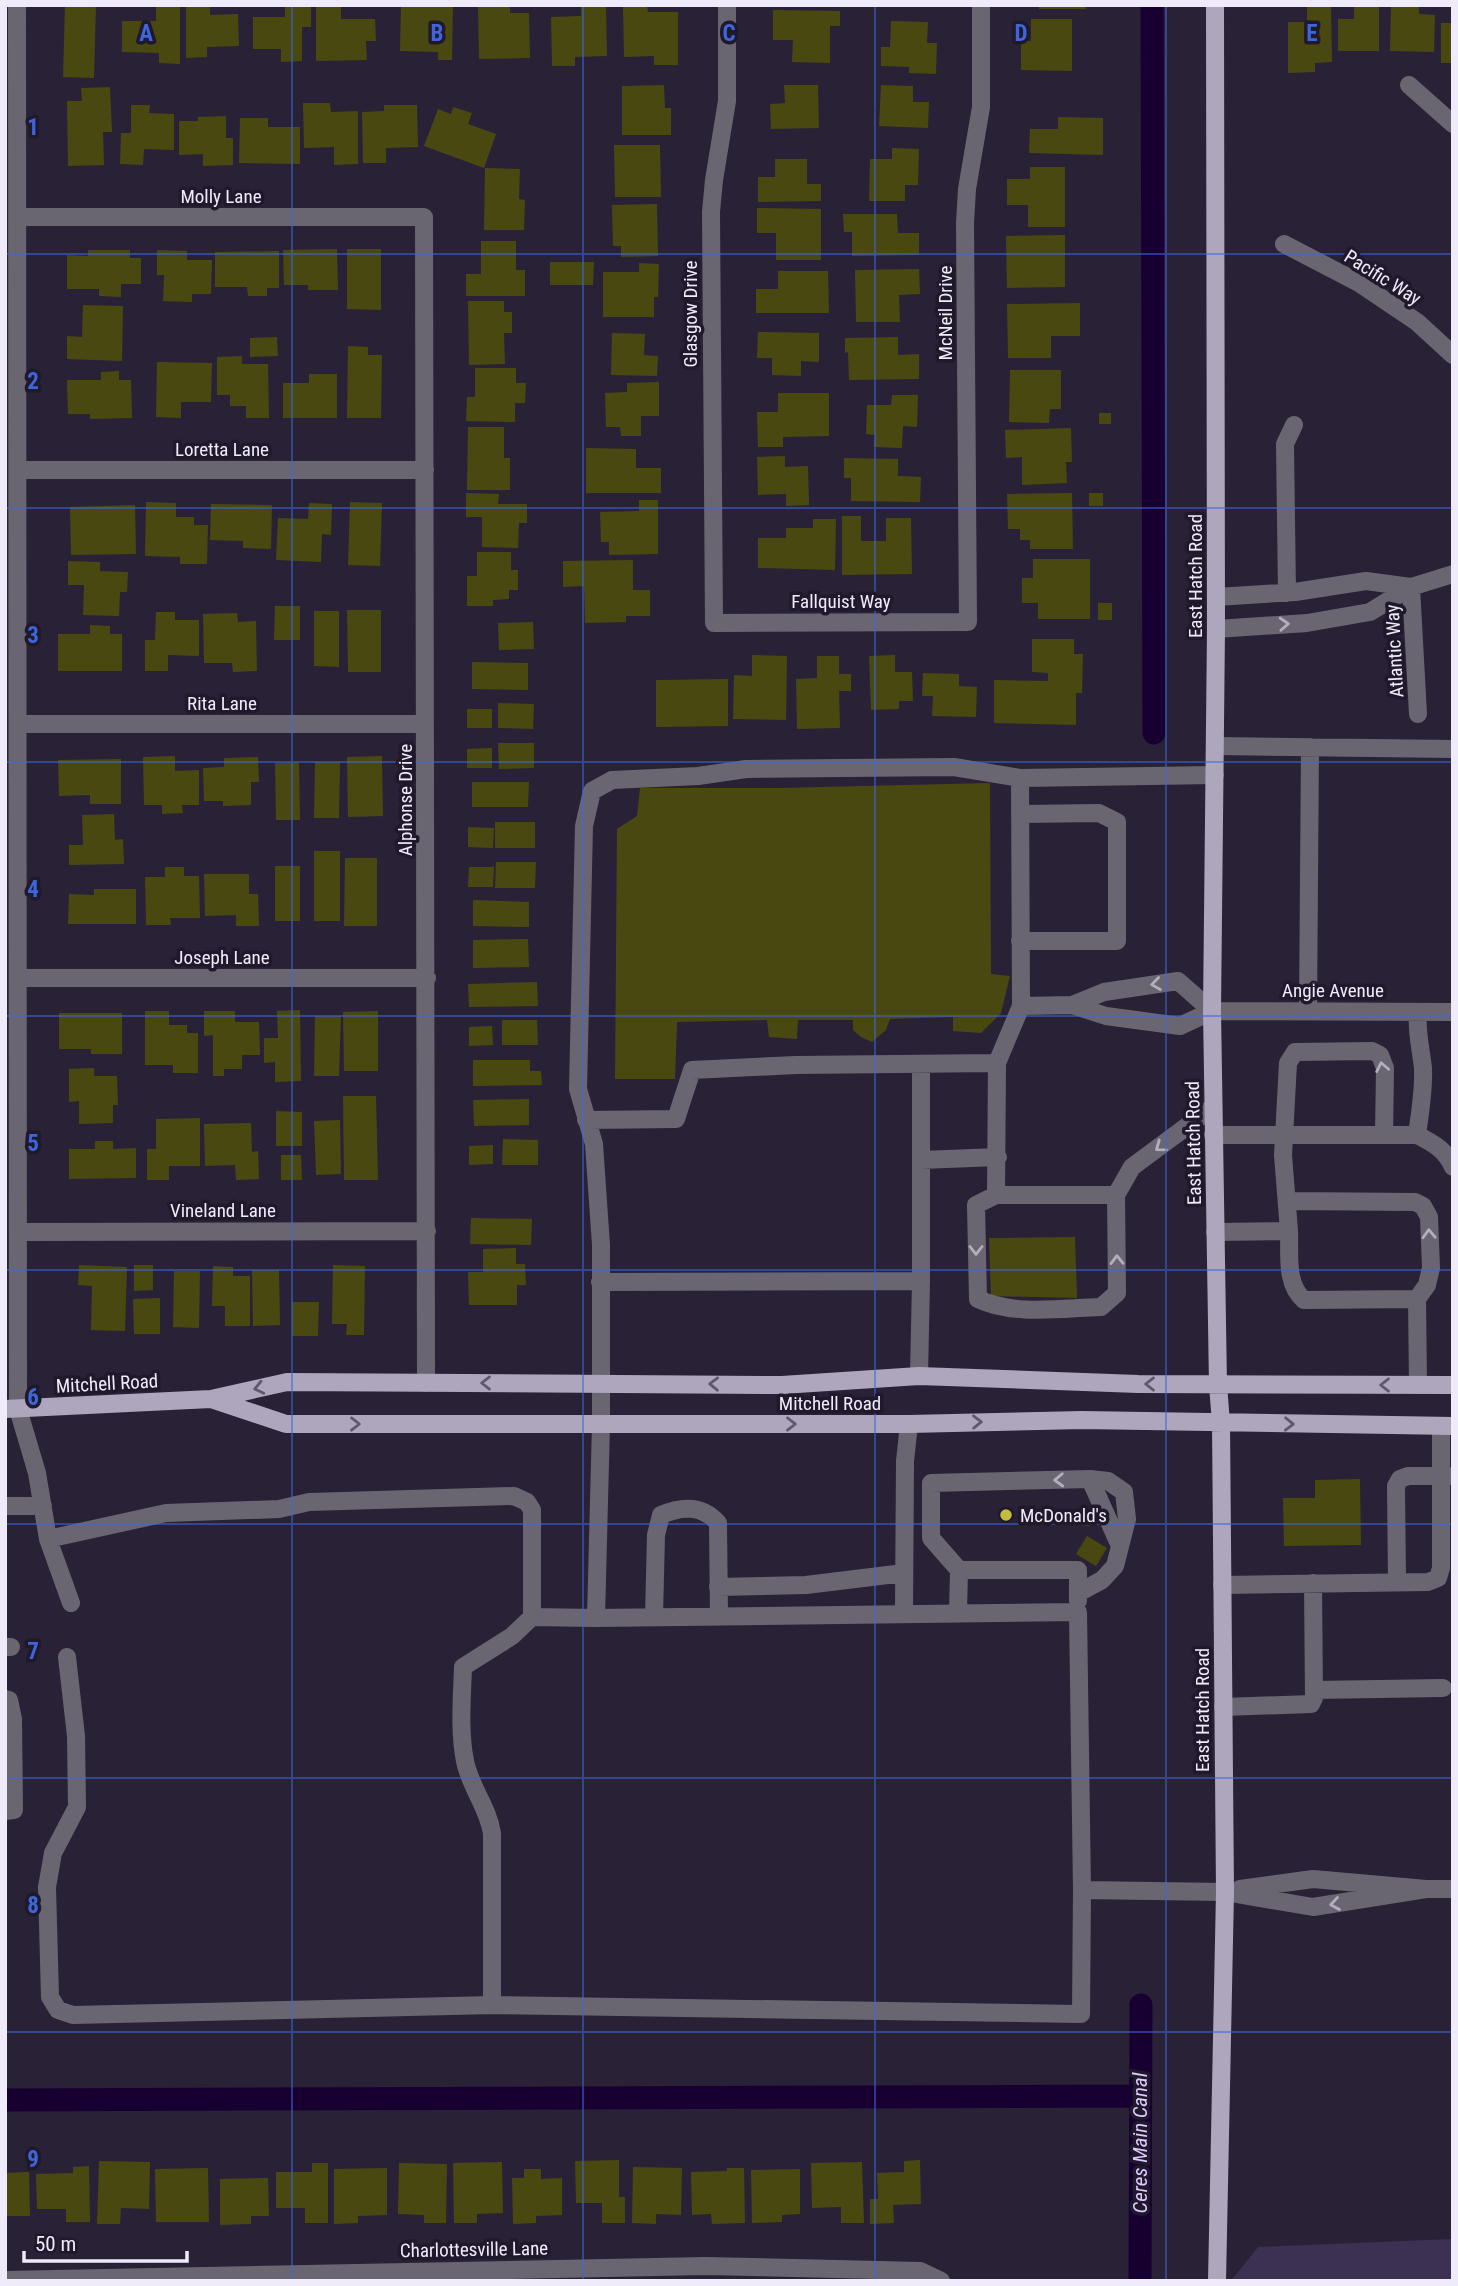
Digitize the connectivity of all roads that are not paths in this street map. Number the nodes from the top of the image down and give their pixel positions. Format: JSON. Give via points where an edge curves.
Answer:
{"nodes":[{"id":1,"x":17,"y":5,"type":"edge"},
{"id":2,"x":727,"y":5,"type":"edge"},
{"id":3,"x":981,"y":5,"type":"edge"},
{"id":4,"x":1215,"y":5,"type":"edge"},
{"id":5,"x":1409,"y":85,"type":"dead end"},
{"id":6,"x":1453,"y":124,"type":"edge"},
{"id":7,"x":17,"y":217,"type":"junction"},
{"id":8,"x":424,"y":217,"type":"joint"},
{"id":9,"x":1284,"y":244,"type":"dead end"},
{"id":10,"x":1453,"y":355,"type":"edge"},
{"id":11,"x":1294,"y":425,"type":"dead end"},
{"id":12,"x":18,"y":470,"type":"junction"},
{"id":13,"x":425,"y":470,"type":"junction"},
{"id":14,"x":1453,"y":574,"type":"edge"},
{"id":15,"x":1411,"y":587,"type":"junction"},
{"id":16,"x":1287,"y":593,"type":"junction"},
{"id":17,"x":1216,"y":597,"type":"junction"},
{"id":18,"x":968,"y":622,"type":"joint"},
{"id":19,"x":714,"y":623,"type":"joint"},
{"id":20,"x":1216,"y":629,"type":"junction"},
{"id":21,"x":1418,"y":714,"type":"dead end"},
{"id":22,"x":18,"y":724,"type":"junction"},
{"id":23,"x":425,"y":724,"type":"junction"},
{"id":24,"x":1215,"y":746,"type":"junction"},
{"id":25,"x":1310,"y":747,"type":"junction"},
{"id":26,"x":1453,"y":749,"type":"edge"},
{"id":27,"x":1215,"y":775,"type":"junction"},
{"id":28,"x":1020,"y":778,"type":"junction"},
{"id":29,"x":1020,"y":814,"type":"junction"},
{"id":30,"x":1020,"y":941,"type":"junction"},
{"id":31,"x":18,"y":978,"type":"junction"},
{"id":32,"x":427,"y":978,"type":"junction"},
{"id":33,"x":1021,"y":1006,"type":"junction"},
{"id":34,"x":1072,"y":1006,"type":"junction"},
{"id":35,"x":1212,"y":1011,"type":"junction"},
{"id":36,"x":1308,"y":1011,"type":"junction"},
{"id":37,"x":1418,"y":1012,"type":"junction"},
{"id":38,"x":1453,"y":1012,"type":"edge"},
{"id":39,"x":921,"y":1063,"type":"junction"},
{"id":40,"x":997,"y":1063,"type":"junction"},
{"id":41,"x":1213,"y":1108,"type":"junction"},
{"id":42,"x":586,"y":1120,"type":"junction"},
{"id":43,"x":1213,"y":1135,"type":"junction"},
{"id":44,"x":1284,"y":1135,"type":"junction"},
{"id":45,"x":1384,"y":1135,"type":"junction"},
{"id":46,"x":1417,"y":1135,"type":"junction"},
{"id":47,"x":998,"y":1157,"type":"junction"},
{"id":48,"x":921,"y":1160,"type":"junction"},
{"id":49,"x":1453,"y":1167,"type":"edge"},
{"id":50,"x":996,"y":1195,"type":"junction"},
{"id":51,"x":1116,"y":1195,"type":"junction"},
{"id":52,"x":1288,"y":1201,"type":"junction"},
{"id":53,"x":427,"y":1231,"type":"junction"},
{"id":54,"x":1289,"y":1231,"type":"junction"},
{"id":55,"x":18,"y":1232,"type":"junction"},
{"id":56,"x":1215,"y":1233,"type":"junction"},
{"id":57,"x":921,"y":1281,"type":"junction"},
{"id":58,"x":600,"y":1282,"type":"junction"},
{"id":59,"x":1417,"y":1299,"type":"junction"},
{"id":60,"x":919,"y":1376,"type":"junction"},
{"id":61,"x":600,"y":1382,"type":"junction"},
{"id":62,"x":426,"y":1383,"type":"junction"},
{"id":63,"x":1218,"y":1384,"type":"junction"},
{"id":64,"x":1418,"y":1384,"type":"junction"},
{"id":65,"x":1453,"y":1385,"type":"edge"},
{"id":66,"x":211,"y":1399,"type":"junction"},
{"id":67,"x":12,"y":1409,"type":"edge"},
{"id":68,"x":1221,"y":1423,"type":"junction"},
{"id":69,"x":601,"y":1424,"type":"junction"},
{"id":70,"x":909,"y":1424,"type":"junction"},
{"id":71,"x":1447,"y":1426,"type":"edge"},
{"id":72,"x":1447,"y":1476,"type":"edge"},
{"id":73,"x":1090,"y":1479,"type":"junction"},
{"id":74,"x":5,"y":1506,"type":"edge"},
{"id":75,"x":43,"y":1506,"type":"junction"},
{"id":76,"x":48,"y":1539,"type":"junction"},
{"id":77,"x":1120,"y":1546,"type":"junction"},
{"id":78,"x":959,"y":1570,"type":"junction"},
{"id":79,"x":904,"y":1573,"type":"junction"},
{"id":80,"x":1397,"y":1582,"type":"junction"},
{"id":81,"x":1313,"y":1583,"type":"junction"},
{"id":82,"x":1222,"y":1585,"type":"junction"},
{"id":83,"x":718,"y":1587,"type":"junction"},
{"id":84,"x":1078,"y":1593,"type":"junction"},
{"id":85,"x":71,"y":1604,"type":"dead end"},
{"id":86,"x":1078,"y":1612,"type":"junction"},
{"id":87,"x":904,"y":1613,"type":"junction"},
{"id":88,"x":958,"y":1613,"type":"junction"},
{"id":89,"x":719,"y":1616,"type":"junction"},
{"id":90,"x":532,"y":1617,"type":"junction"},
{"id":91,"x":654,"y":1617,"type":"junction"},
{"id":92,"x":596,"y":1618,"type":"junction"},
{"id":93,"x":67,"y":1657,"type":"dead end"},
{"id":94,"x":1443,"y":1688,"type":"dead end"},
{"id":95,"x":1314,"y":1690,"type":"junction"},
{"id":96,"x":5,"y":1699,"type":"edge"},
{"id":97,"x":1223,"y":1707,"type":"junction"},
{"id":98,"x":5,"y":1811,"type":"edge"},
{"id":99,"x":1426,"y":1889,"type":"junction"},
{"id":100,"x":1453,"y":1889,"type":"edge"},
{"id":101,"x":1082,"y":1890,"type":"junction"},
{"id":102,"x":1225,"y":1892,"type":"junction"},
{"id":103,"x":492,"y":2006,"type":"junction"},
{"id":104,"x":705,"y":2273,"type":"edge"},
{"id":105,"x":5,"y":2280,"type":"edge"},
{"id":106,"x":941,"y":2281,"type":"edge"},
{"id":107,"x":1217,"y":2281,"type":"edge"}],
"edges":[{"from":1,"to":7,"type":"street"},
{"from":2,"to":19,"type":"street","name":"Glasgow Drive","via":[[727,101],[711,212]]},
{"from":3,"to":18,"type":"street","name":"McNeil Drive","via":[[981,107],[965,223]]},
{"from":4,"to":17,"type":"main road","name":"East Hatch Road"},
{"from":5,"to":6,"type":"street"},
{"from":7,"to":8,"type":"street","name":"Molly Lane"},
{"from":7,"to":12,"type":"street"},
{"from":8,"to":13,"type":"street","name":"Alphonse Drive"},
{"from":9,"to":10,"type":"street","name":"Pacific Way","via":[[1359,283],[1417,323]]},
{"from":11,"to":16,"type":"street","via":[[1285,444]]},
{"from":12,"to":13,"type":"street","name":"Loretta Lane"},
{"from":12,"to":22,"type":"street"},
{"from":13,"to":23,"type":"street","name":"Alphonse Drive"},
{"from":14,"to":15,"type":"street"},
{"from":15,"to":16,"type":"street","via":[[1366,581]]},
{"from":20,"to":15,"type":"street","one_way":true,"via":[[1307,623],[1370,612]]},
{"from":15,"to":21,"type":"street","name":"Atlantic Way"},
{"from":16,"to":17,"type":"street"},
{"from":17,"to":20,"type":"main road","name":"East Hatch Road"},
{"from":18,"to":19,"type":"street","name":"Fallquist Way"},
{"from":20,"to":24,"type":"main road","name":"East Hatch Road"},
{"from":22,"to":23,"type":"street","name":"Rita Lane"},
{"from":22,"to":31,"type":"street"},
{"from":23,"to":32,"type":"street","name":"Alphonse Drive"},
{"from":24,"to":25,"type":"street"},
{"from":24,"to":27,"type":"main road","name":"East Hatch Road"},
{"from":25,"to":26,"type":"street"},
{"from":25,"to":36,"type":"street"},
{"from":27,"to":28,"type":"street"},
{"from":27,"to":35,"type":"main road","name":"East Hatch Road"},
{"from":28,"to":29,"type":"street"},
{"from":28,"to":42,"type":"street","via":[[954,767],[746,769],[612,780],[592,791],[584,826],[578,1089]]},
{"from":29,"to":30,"type":"street"},
{"from":29,"to":30,"type":"street","via":[[1099,813],[1117,822],[1118,941]]},
{"from":30,"to":33,"type":"street"},
{"from":31,"to":32,"type":"street","name":"Joseph Lane"},
{"from":31,"to":55,"type":"street"},
{"from":32,"to":53,"type":"street","name":"Alphonse Drive"},
{"from":33,"to":34,"type":"street"},
{"from":33,"to":40,"type":"street"},
{"from":34,"to":35,"type":"street","via":[[1105,1016],[1180,1026]]},
{"from":35,"to":34,"type":"street","one_way":true,"via":[[1178,981],[1104,992]]},
{"from":35,"to":36,"type":"street","name":"Angie Avenue"},
{"from":35,"to":41,"type":"main road","name":"East Hatch Road"},
{"from":36,"to":37,"type":"street","name":"Angie Avenue"},
{"from":37,"to":38,"type":"street","name":"Angie Avenue"},
{"from":37,"to":46,"type":"street","via":[[1423,1088]]},
{"from":39,"to":40,"type":"street"},
{"from":39,"to":42,"type":"street","via":[[692,1070],[676,1119]]},
{"from":39,"to":48,"type":"street"},
{"from":40,"to":47,"type":"street"},
{"from":41,"to":43,"type":"main road","name":"East Hatch Road"},
{"from":41,"to":51,"type":"street","one_way":true,"via":[[1132,1167]]},
{"from":42,"to":58,"type":"street","via":[[594,1144]]},
{"from":43,"to":44,"type":"street"},
{"from":43,"to":56,"type":"main road","name":"East Hatch Road"},
{"from":44,"to":45,"type":"street"},
{"from":45,"to":44,"type":"street","one_way":true,"via":[[1385,1068],[1380,1055],[1324,1050],[1299,1050],[1290,1057]]},
{"from":44,"to":52,"type":"street"},
{"from":45,"to":46,"type":"street"},
{"from":46,"to":49,"type":"street","via":[[1441,1149]]},
{"from":47,"to":48,"type":"street"},
{"from":47,"to":50,"type":"street"},
{"from":48,"to":57,"type":"street"},
{"from":50,"to":51,"type":"street"},
{"from":50,"to":51,"type":"street","one_way":true,"via":[[976,1205],[978,1299],[991,1306],[1023,1308],[1101,1307],[1117,1293]]},
{"from":52,"to":54,"type":"street"},
{"from":59,"to":52,"type":"street","one_way":true,"via":[[1431,1268],[1429,1217],[1423,1206],[1415,1202]]},
{"from":53,"to":55,"type":"street","name":"Vineland Lane"},
{"from":53,"to":62,"type":"street","name":"Alphonse Drive"},
{"from":54,"to":56,"type":"street"},
{"from":54,"to":59,"type":"street","via":[[1292,1283],[1304,1300]]},
{"from":55,"to":67,"type":"street"},
{"from":56,"to":63,"type":"main road","name":"East Hatch Road"},
{"from":57,"to":58,"type":"street"},
{"from":57,"to":60,"type":"street"},
{"from":58,"to":61,"type":"street"},
{"from":59,"to":64,"type":"street"},
{"from":60,"to":61,"type":"main road","name":"Mitchell Road","one_way":true,"via":[[782,1385]]},
{"from":63,"to":60,"type":"main road","name":"Mitchell Road","one_way":true},
{"from":61,"to":62,"type":"main road","name":"Mitchell Road","one_way":true},
{"from":61,"to":69,"type":"street"},
{"from":62,"to":66,"type":"main road","name":"Mitchell Road","one_way":true,"via":[[287,1382]]},
{"from":64,"to":63,"type":"main road","name":"Mitchell Road","one_way":true},
{"from":63,"to":68,"type":"main road","name":"East Hatch Road"},
{"from":64,"to":65,"type":"main road","name":"Mitchell Road"},
{"from":66,"to":67,"type":"main road","name":"Mitchell Road"},
{"from":66,"to":69,"type":"main road","name":"Mitchell Road","one_way":true,"via":[[286,1424]]},
{"from":67,"to":75,"type":"street","via":[[37,1473]]},
{"from":70,"to":68,"type":"main road","name":"Mitchell Road","one_way":true},
{"from":68,"to":71,"type":"main road","name":"Mitchell Road","one_way":true},
{"from":68,"to":82,"type":"main road","name":"East Hatch Road"},
{"from":69,"to":70,"type":"main road","name":"Mitchell Road","one_way":true},
{"from":69,"to":92,"type":"street"},
{"from":70,"to":79,"type":"street"},
{"from":71,"to":72,"type":"street"},
{"from":72,"to":80,"type":"street","via":[[1438,1578]]},
{"from":72,"to":80,"type":"street","via":[[1408,1476],[1396,1486]]},
{"from":73,"to":77,"type":"street"},
{"from":73,"to":77,"type":"street","via":[[1108,1481],[1124,1492],[1127,1519]]},
{"from":73,"to":78,"type":"street","one_way":true,"via":[[931,1483],[931,1538]]},
{"from":74,"to":75,"type":"street"},
{"from":75,"to":76,"type":"street"},
{"from":76,"to":85,"type":"street"},
{"from":76,"to":90,"type":"street","via":[[166,1513],[279,1509],[309,1502],[514,1496],[532,1510]]},
{"from":77,"to":84,"type":"street","via":[[1115,1566],[1102,1580]]},
{"from":78,"to":84,"type":"street","via":[[1078,1570]]},
{"from":78,"to":88,"type":"street"},
{"from":79,"to":83,"type":"street","via":[[806,1585]]},
{"from":79,"to":87,"type":"street"},
{"from":80,"to":81,"type":"street"},
{"from":81,"to":82,"type":"street"},
{"from":81,"to":95,"type":"street"},
{"from":82,"to":97,"type":"main road","name":"East Hatch Road"},
{"from":83,"to":89,"type":"street"},
{"from":83,"to":91,"type":"street","via":[[718,1523],[698,1509],[675,1509],[661,1515],[656,1535]]},
{"from":84,"to":86,"type":"street"},
{"from":86,"to":88,"type":"street"},
{"from":86,"to":101,"type":"street"},
{"from":87,"to":88,"type":"street"},
{"from":87,"to":89,"type":"street"},
{"from":89,"to":91,"type":"street"},
{"from":90,"to":92,"type":"street"},
{"from":90,"to":103,"type":"street","via":[[512,1636],[463,1667],[464,1761],[490,1818],[492,1833]]},
{"from":91,"to":92,"type":"street"},
{"from":93,"to":103,"type":"street","via":[[76,1736],[77,1807],[53,1853],[47,1887],[50,1997],[58,2010],[73,2015]]},
{"from":94,"to":95,"type":"street"},
{"from":95,"to":97,"type":"street","via":[[1311,1704],[1306,1706]]},
{"from":96,"to":98,"type":"street","via":[[13,1719],[14,1810]]},
{"from":97,"to":102,"type":"main road","name":"East Hatch Road"},
{"from":99,"to":100,"type":"street"},
{"from":99,"to":102,"type":"street","via":[[1313,1879]]},
{"from":99,"to":102,"type":"street","one_way":true,"via":[[1313,1907]]},
{"from":101,"to":102,"type":"street"},
{"from":101,"to":103,"type":"street","via":[[1081,2014]]},
{"from":102,"to":107,"type":"main road","name":"East Hatch Road"},
{"from":104,"to":105,"type":"street","name":"Charlottesville Lane"},
{"from":104,"to":106,"type":"street","name":"Charlottesville Lane","via":[[920,2271]]}]}
